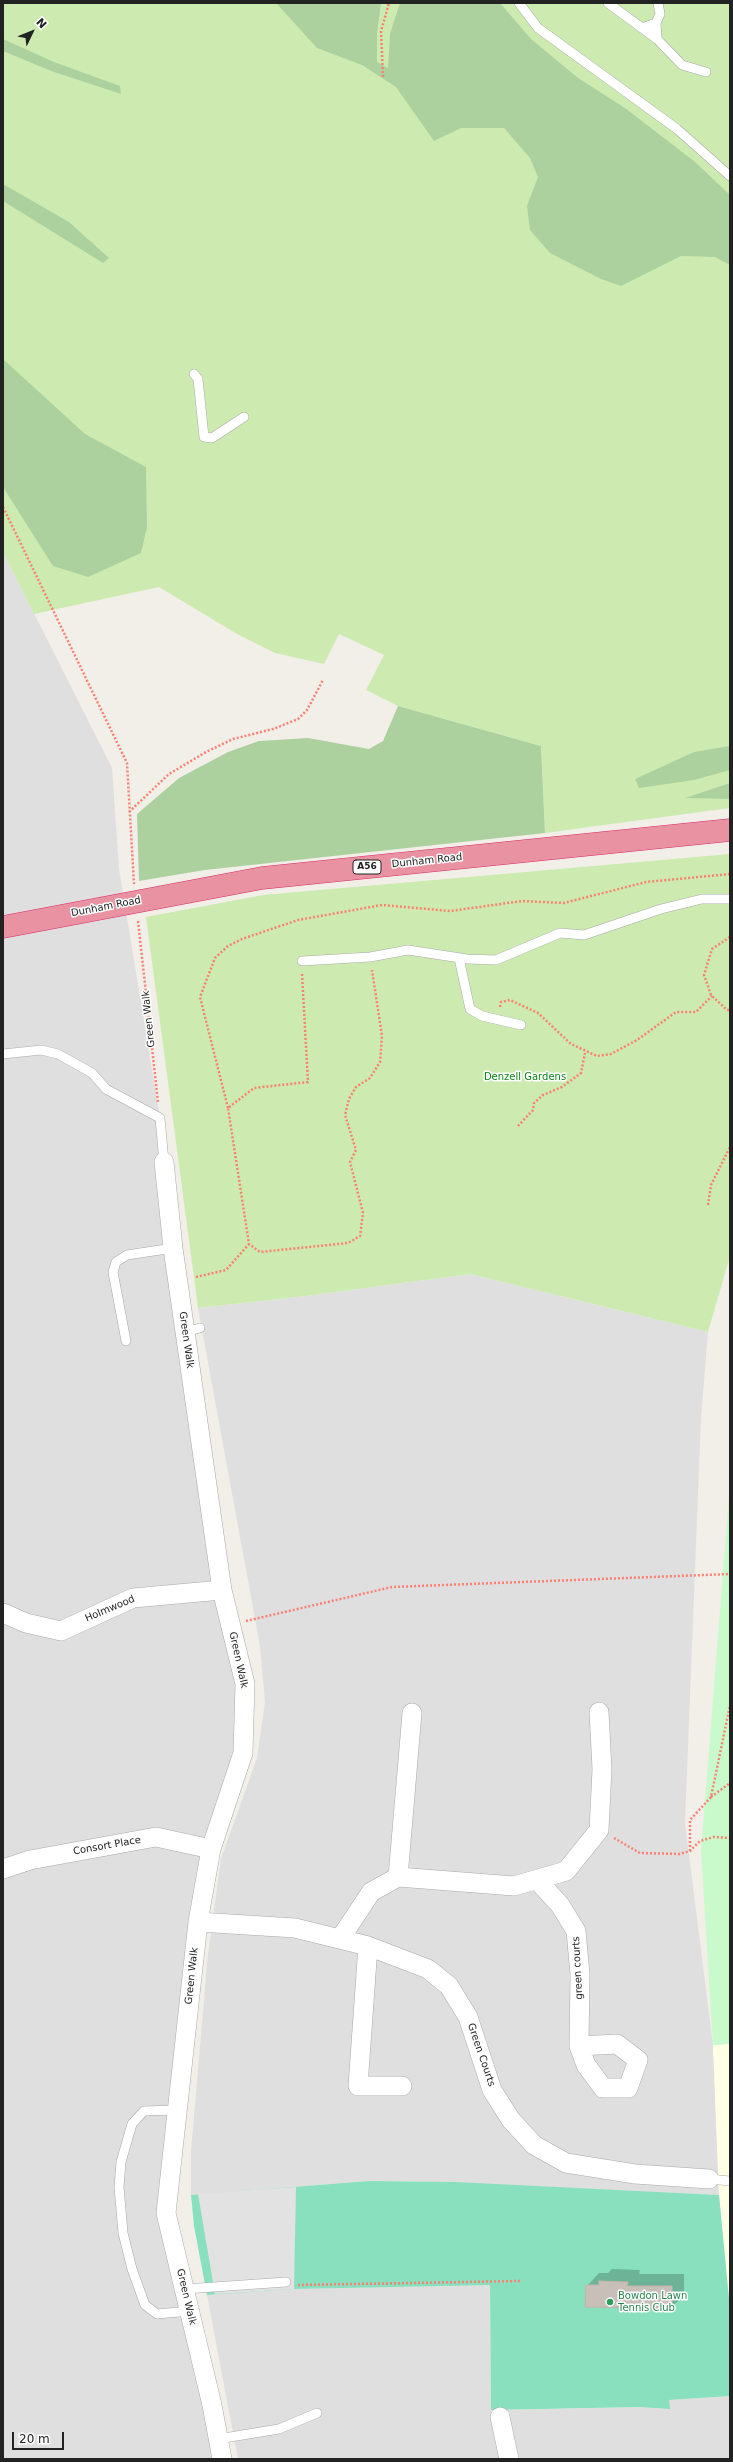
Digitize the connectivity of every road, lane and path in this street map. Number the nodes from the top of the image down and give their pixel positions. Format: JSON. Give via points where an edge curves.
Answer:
{"nodes":[{"id":1,"x":389,"y":3,"type":"edge"},
{"id":2,"x":519,"y":3,"type":"edge"},
{"id":3,"x":608,"y":3,"type":"edge"},
{"id":4,"x":658,"y":3,"type":"edge"},
{"id":5,"x":656,"y":23,"type":"junction"},
{"id":6,"x":642,"y":28,"type":"junction"},
{"id":7,"x":656,"y":39,"type":"junction"},
{"id":8,"x":706,"y":72,"type":"dead end"},
{"id":9,"x":383,"y":77,"type":"dead end"},
{"id":10,"x":730,"y":176,"type":"edge"},
{"id":11,"x":194,"y":374,"type":"dead end"},
{"id":12,"x":244,"y":417,"type":"dead end"},
{"id":13,"x":3,"y":507,"type":"edge"},
{"id":14,"x":323,"y":680,"type":"dead end"},
{"id":15,"x":128,"y":812,"type":"junction"},
{"id":16,"x":730,"y":830,"type":"edge"},
{"id":17,"x":730,"y":874,"type":"edge"},
{"id":18,"x":730,"y":899,"type":"edge"},
{"id":19,"x":136,"y":901,"type":"junction"},
{"id":20,"x":4,"y":927,"type":"edge"},
{"id":21,"x":730,"y":937,"type":"edge"},
{"id":22,"x":370,"y":957,"type":"junction"},
{"id":23,"x":459,"y":958,"type":"junction"},
{"id":24,"x":302,"y":961,"type":"joint"},
{"id":25,"x":712,"y":996,"type":"junction"},
{"id":26,"x":730,"y":1010,"type":"edge"},
{"id":27,"x":496,"y":1020,"type":"junction"},
{"id":28,"x":521,"y":1025,"type":"dead end"},
{"id":29,"x":585,"y":1053,"type":"junction"},
{"id":30,"x":3,"y":1054,"type":"edge"},
{"id":31,"x":228,"y":1108,"type":"junction"},
{"id":32,"x":160,"y":1118,"type":"junction"},
{"id":33,"x":518,"y":1126,"type":"dead end"},
{"id":34,"x":730,"y":1147,"type":"edge"},
{"id":35,"x":164,"y":1162,"type":"joint"},
{"id":36,"x":708,"y":1204,"type":"dead end"},
{"id":37,"x":249,"y":1244,"type":"junction"},
{"id":38,"x":173,"y":1248,"type":"junction"},
{"id":39,"x":178,"y":1281,"type":"junction"},
{"id":40,"x":126,"y":1341,"type":"dead end"},
{"id":41,"x":730,"y":1574,"type":"edge"},
{"id":42,"x":222,"y":1590,"type":"junction"},
{"id":43,"x":3,"y":1613,"type":"edge"},
{"id":44,"x":230,"y":1624,"type":"junction"},
{"id":45,"x":730,"y":1705,"type":"edge"},
{"id":46,"x":600,"y":1712,"type":"dead end"},
{"id":47,"x":412,"y":1714,"type":"dead end"},
{"id":48,"x":730,"y":1783,"type":"edge"},
{"id":49,"x":711,"y":1797,"type":"junction"},
{"id":50,"x":599,"y":1830,"type":"junction"},
{"id":51,"x":730,"y":1838,"type":"edge"},
{"id":52,"x":211,"y":1849,"type":"junction"},
{"id":53,"x":690,"y":1851,"type":"junction"},
{"id":54,"x":3,"y":1869,"type":"edge"},
{"id":55,"x":398,"y":1877,"type":"junction"},
{"id":56,"x":537,"y":1880,"type":"junction"},
{"id":57,"x":198,"y":1922,"type":"junction"},
{"id":58,"x":340,"y":1939,"type":"junction"},
{"id":59,"x":368,"y":1946,"type":"junction"},
{"id":60,"x":579,"y":2046,"type":"dead end"},
{"id":61,"x":402,"y":2086,"type":"dead end"},
{"id":62,"x":177,"y":2110,"type":"junction"},
{"id":63,"x":709,"y":2179,"type":"joint"},
{"id":64,"x":730,"y":2181,"type":"edge"},
{"id":65,"x":520,"y":2281,"type":"dead end"},
{"id":66,"x":286,"y":2282,"type":"joint"},
{"id":67,"x":184,"y":2289,"type":"junction"},
{"id":68,"x":190,"y":2311,"type":"junction"},
{"id":69,"x":317,"y":2413,"type":"dead end"},
{"id":70,"x":500,"y":2417,"type":"dead end"},
{"id":71,"x":218,"y":2439,"type":"junction"},
{"id":72,"x":222,"y":2459,"type":"edge"},
{"id":73,"x":510,"y":2459,"type":"edge"}],
"edges":[{"from":1,"to":9,"type":"path","via":[[381,31]]},
{"from":2,"to":10,"type":"lane","via":[[538,28],[677,129]]},
{"from":3,"to":6,"type":"lane"},
{"from":4,"to":5,"type":"lane","via":[[660,14]]},
{"from":5,"to":6,"type":"lane"},
{"from":5,"to":7,"type":"lane"},
{"from":6,"to":7,"type":"lane"},
{"from":7,"to":8,"type":"lane","via":[[682,65]]},
{"from":11,"to":12,"type":"lane","via":[[198,379],[204,437],[212,438]]},
{"from":13,"to":15,"type":"path","name":"Green Walk","via":[[127,763]]},
{"from":14,"to":15,"type":"path","via":[[307,710],[298,718],[233,739],[206,752],[169,774]]},
{"from":15,"to":19,"type":"path","name":"Green Walk"},
{"from":16,"to":19,"type":"highway","name":"Dunham Road","number":"A56","via":[[262,878]]},
{"from":17,"to":31,"type":"path","via":[[646,882],[564,903],[522,901],[450,911],[382,905],[298,920],[242,939],[228,946],[215,958],[200,997]]},
{"from":18,"to":23,"type":"lane","via":[[702,899],[661,908],[584,936],[560,933],[496,960]]},
{"from":19,"to":20,"type":"highway","name":"Dunham Road","number":"A56"},
{"from":19,"to":32,"type":"path","name":"Green Walk"},
{"from":21,"to":25,"type":"path","via":[[712,949],[704,975]]},
{"from":22,"to":23,"type":"lane","via":[[408,950]]},
{"from":22,"to":24,"type":"lane"},
{"from":22,"to":37,"type":"path","via":[[382,1036],[380,1062],[370,1078],[356,1087],[345,1115],[356,1150],[350,1162],[363,1213],[360,1236],[348,1243],[260,1252]]},
{"from":23,"to":27,"type":"lane","via":[[470,1009]]},
{"from":24,"to":31,"type":"path","via":[[308,1082],[254,1088]]},
{"from":25,"to":26,"type":"path"},
{"from":25,"to":29,"type":"path","via":[[696,1012],[676,1012],[611,1054],[597,1056]]},
{"from":27,"to":28,"type":"lane"},
{"from":27,"to":29,"type":"path","via":[[501,1002],[510,1000],[538,1013],[571,1044]]},
{"from":29,"to":33,"type":"path","via":[[582,1073],[562,1087],[543,1095]]},
{"from":30,"to":32,"type":"lane","via":[[41,1050],[58,1054],[92,1073],[106,1089]]},
{"from":31,"to":37,"type":"path"},
{"from":32,"to":35,"type":"lane","name":"Green Walk"},
{"from":34,"to":36,"type":"path","via":[[711,1185]]},
{"from":35,"to":38,"type":"street","name":"Green Walk"},
{"from":37,"to":39,"type":"path","via":[[226,1270]]},
{"from":38,"to":39,"type":"street","name":"Green Walk"},
{"from":38,"to":40,"type":"lane","via":[[127,1255],[116,1262],[113,1272]]},
{"from":39,"to":42,"type":"street","name":"Green Walk","via":[[193,1330]]},
{"from":41,"to":44,"type":"path","via":[[392,1587]]},
{"from":42,"to":43,"type":"street","name":"Holmwood","via":[[133,1598],[61,1631],[26,1623]]},
{"from":42,"to":44,"type":"street","name":"Green Walk"},
{"from":44,"to":52,"type":"street","name":"Green Walk","via":[[245,1684],[242,1753]]},
{"from":45,"to":49,"type":"path"},
{"from":46,"to":50,"type":"street","via":[[602,1770]]},
{"from":47,"to":55,"type":"street"},
{"from":48,"to":49,"type":"path"},
{"from":49,"to":53,"type":"path","via":[[690,1820]]},
{"from":50,"to":53,"type":"path","via":[[640,1853],[679,1854]]},
{"from":50,"to":56,"type":"street","via":[[566,1871]]},
{"from":51,"to":53,"type":"path","via":[[714,1837],[700,1842]]},
{"from":52,"to":54,"type":"street","name":"Consort Place","via":[[156,1837],[30,1860]]},
{"from":52,"to":57,"type":"street","name":"Green Walk"},
{"from":55,"to":56,"type":"street","via":[[514,1886]]},
{"from":55,"to":58,"type":"street","via":[[371,1892]]},
{"from":56,"to":60,"type":"street","name":"green courts","via":[[560,1905],[576,1931],[580,1974]]},
{"from":57,"to":58,"type":"street","name":"Green Courts","via":[[295,1928]]},
{"from":57,"to":62,"type":"street","name":"Green Walk"},
{"from":58,"to":59,"type":"street","name":"Green Courts"},
{"from":59,"to":61,"type":"street","via":[[358,2086]]},
{"from":59,"to":63,"type":"street","name":"Green Courts","via":[[428,1970],[449,1986],[468,2017],[492,2090],[511,2120],[534,2145],[566,2163],[635,2174]]},
{"from":62,"to":67,"type":"street","name":"Green Walk","via":[[166,2213]]},
{"from":62,"to":68,"type":"lane","via":[[144,2111],[132,2124],[121,2162],[119,2187],[123,2234],[144,2305],[157,2314]]},
{"from":63,"to":64,"type":"lane"},
{"from":65,"to":66,"type":"path","via":[[302,2286]]},
{"from":66,"to":67,"type":"lane"},
{"from":67,"to":68,"type":"street","name":"Green Walk"},
{"from":68,"to":71,"type":"street","name":"Green Walk"},
{"from":69,"to":71,"type":"lane","via":[[279,2430]]},
{"from":70,"to":73,"type":"street"},
{"from":71,"to":72,"type":"street","name":"Green Walk"}]}
